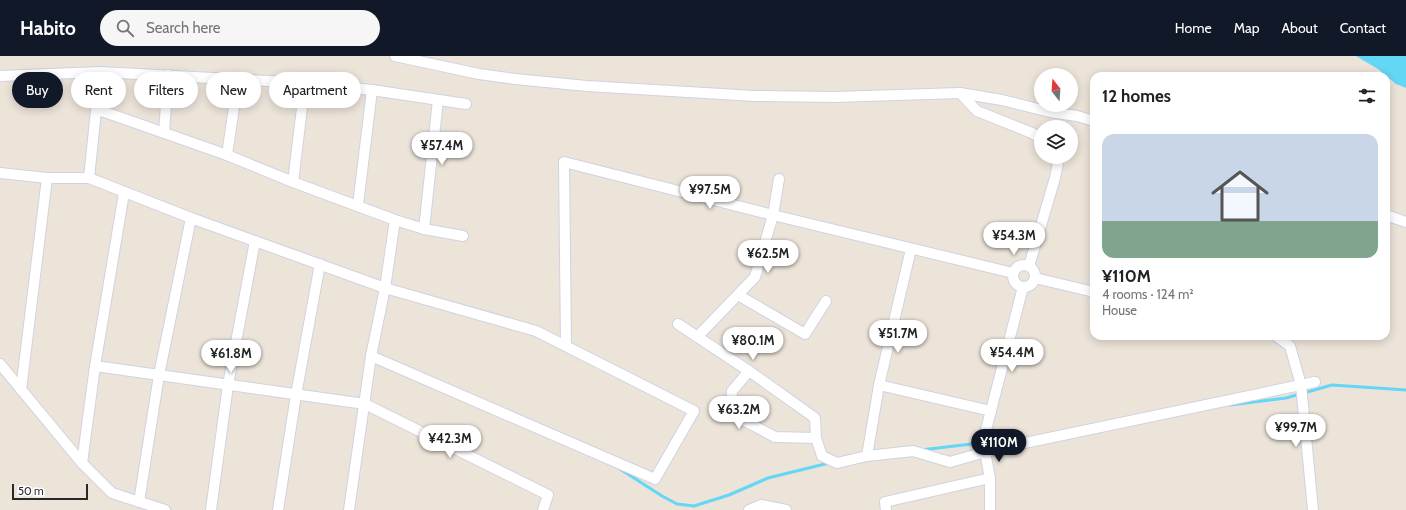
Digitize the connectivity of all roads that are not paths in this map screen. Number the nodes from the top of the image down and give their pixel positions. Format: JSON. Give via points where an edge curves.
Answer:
{"nodes":[{"id":1,"x":395,"y":56,"type":"edge"},
{"id":2,"x":71,"y":73,"type":"edge"},
{"id":3,"x":0,"y":76,"type":"edge"},
{"id":4,"x":361,"y":89,"type":"edge"},
{"id":5,"x":372,"y":90,"type":"junction"},
{"id":6,"x":960,"y":93,"type":"junction"},
{"id":7,"x":438,"y":100,"type":"junction"},
{"id":8,"x":466,"y":104,"type":"dead end"},
{"id":9,"x":166,"y":108,"type":"edge"},
{"id":10,"x":234,"y":108,"type":"edge"},
{"id":11,"x":302,"y":108,"type":"edge"},
{"id":12,"x":96,"y":109,"type":"joint"},
{"id":13,"x":1090,"y":120,"type":"edge"},
{"id":14,"x":164,"y":133,"type":"junction"},
{"id":15,"x":1034,"y":134,"type":"edge"},
{"id":16,"x":227,"y":155,"type":"junction"},
{"id":17,"x":1058,"y":164,"type":"edge"},
{"id":18,"x":0,"y":173,"type":"edge"},
{"id":19,"x":47,"y":178,"type":"junction"},
{"id":20,"x":89,"y":178,"type":"junction"},
{"id":21,"x":779,"y":179,"type":"dead end"},
{"id":22,"x":293,"y":182,"type":"junction"},
{"id":23,"x":124,"y":192,"type":"junction"},
{"id":24,"x":358,"y":205,"type":"junction"},
{"id":25,"x":773,"y":215,"type":"junction"},
{"id":26,"x":1390,"y":216,"type":"edge"},
{"id":27,"x":191,"y":218,"type":"junction"},
{"id":28,"x":395,"y":220,"type":"junction"},
{"id":29,"x":1406,"y":222,"type":"edge"},
{"id":30,"x":424,"y":229,"type":"junction"},
{"id":31,"x":463,"y":236,"type":"dead end"},
{"id":32,"x":255,"y":241,"type":"junction"},
{"id":33,"x":911,"y":248,"type":"junction"},
{"id":34,"x":320,"y":264,"type":"junction"},
{"id":35,"x":1029,"y":266,"type":"junction"},
{"id":36,"x":1013,"y":273,"type":"junction"},
{"id":37,"x":1035,"y":278,"type":"junction"},
{"id":38,"x":1023,"y":287,"type":"junction"},
{"id":39,"x":385,"y":288,"type":"junction"},
{"id":40,"x":1090,"y":291,"type":"edge"},
{"id":41,"x":738,"y":295,"type":"junction"},
{"id":42,"x":826,"y":301,"type":"dead end"},
{"id":43,"x":678,"y":324,"type":"dead end"},
{"id":44,"x":697,"y":337,"type":"junction"},
{"id":45,"x":1282,"y":340,"type":"edge"},
{"id":46,"x":566,"y":346,"type":"junction"},
{"id":47,"x":372,"y":356,"type":"junction"},
{"id":48,"x":0,"y":364,"type":"edge"},
{"id":49,"x":95,"y":366,"type":"junction"},
{"id":50,"x":749,"y":371,"type":"junction"},
{"id":51,"x":159,"y":375,"type":"junction"},
{"id":52,"x":1315,"y":382,"type":"dead end"},
{"id":53,"x":228,"y":385,"type":"junction"},
{"id":54,"x":879,"y":385,"type":"junction"},
{"id":55,"x":1301,"y":385,"type":"junction"},
{"id":56,"x":21,"y":390,"type":"junction"},
{"id":57,"x":296,"y":395,"type":"junction"},
{"id":58,"x":365,"y":404,"type":"junction"},
{"id":59,"x":991,"y":411,"type":"junction"},
{"id":60,"x":816,"y":438,"type":"junction"},
{"id":61,"x":983,"y":453,"type":"junction"},
{"id":62,"x":867,"y":456,"type":"junction"},
{"id":63,"x":82,"y":463,"type":"junction"},
{"id":64,"x":990,"y":478,"type":"junction"},
{"id":65,"x":139,"y":502,"type":"junction"},
{"id":66,"x":165,"y":510,"type":"edge"},
{"id":67,"x":211,"y":510,"type":"edge"},
{"id":68,"x":278,"y":510,"type":"edge"},
{"id":69,"x":349,"y":510,"type":"edge"},
{"id":70,"x":543,"y":510,"type":"edge"},
{"id":71,"x":749,"y":510,"type":"edge"},
{"id":72,"x":786,"y":510,"type":"edge"},
{"id":73,"x":886,"y":510,"type":"edge"},
{"id":74,"x":990,"y":510,"type":"edge"},
{"id":75,"x":1313,"y":510,"type":"edge"}],
"edges":[{"from":1,"to":6,"type":"street","via":[[479,74],[587,86],[755,96],[828,97]]},
{"from":2,"to":3,"type":"street"},
{"from":4,"to":5,"type":"street"},
{"from":5,"to":7,"type":"street"},
{"from":5,"to":24,"type":"street"},
{"from":6,"to":13,"type":"street"},
{"from":6,"to":15,"type":"street","via":[[977,111]]},
{"from":7,"to":8,"type":"street"},
{"from":7,"to":30,"type":"street"},
{"from":9,"to":14,"type":"street"},
{"from":10,"to":16,"type":"street"},
{"from":11,"to":22,"type":"street"},
{"from":12,"to":14,"type":"street"},
{"from":12,"to":20,"type":"street"},
{"from":14,"to":16,"type":"street"},
{"from":16,"to":22,"type":"street"},
{"from":17,"to":35,"type":"street"},
{"from":18,"to":19,"type":"street"},
{"from":19,"to":20,"type":"street"},
{"from":19,"to":56,"type":"street"},
{"from":20,"to":23,"type":"street"},
{"from":21,"to":25,"type":"street"},
{"from":22,"to":24,"type":"street"},
{"from":23,"to":27,"type":"street"},
{"from":23,"to":49,"type":"street"},
{"from":24,"to":28,"type":"street"},
{"from":25,"to":33,"type":"street"},
{"from":25,"to":41,"type":"street","via":[[755,277]]},
{"from":25,"to":46,"type":"street","via":[[564,162]]},
{"from":26,"to":29,"type":"street"},
{"from":27,"to":32,"type":"street"},
{"from":27,"to":51,"type":"street"},
{"from":28,"to":30,"type":"street"},
{"from":28,"to":39,"type":"street"},
{"from":30,"to":31,"type":"street"},
{"from":32,"to":34,"type":"street"},
{"from":32,"to":53,"type":"street"},
{"from":33,"to":36,"type":"street"},
{"from":33,"to":54,"type":"street"},
{"from":34,"to":39,"type":"street"},
{"from":34,"to":57,"type":"street"},
{"from":35,"to":36,"type":"street","via":[[1023,264]]},
{"from":35,"to":37,"type":"street","via":[[1034,271]]},
{"from":36,"to":38,"type":"street","via":[[1014,281]]},
{"from":37,"to":38,"type":"street","via":[[1029,286]]},
{"from":37,"to":40,"type":"street"},
{"from":38,"to":59,"type":"street"},
{"from":39,"to":46,"type":"street","via":[[536,331]]},
{"from":39,"to":47,"type":"street"},
{"from":41,"to":42,"type":"street","via":[[805,334]]},
{"from":41,"to":44,"type":"street"},
{"from":43,"to":44,"type":"street"},
{"from":44,"to":50,"type":"street"},
{"from":45,"to":55,"type":"street","via":[[1290,346]]},
{"from":46,"to":47,"type":"street","via":[[694,410],[655,479]]},
{"from":47,"to":58,"type":"street"},
{"from":48,"to":56,"type":"street"},
{"from":49,"to":51,"type":"street"},
{"from":49,"to":63,"type":"street"},
{"from":50,"to":60,"type":"street","via":[[815,418]]},
{"from":50,"to":60,"type":"street","via":[[732,391],[731,406],[739,418],[775,437]]},
{"from":51,"to":53,"type":"street"},
{"from":51,"to":65,"type":"street"},
{"from":52,"to":55,"type":"street"},
{"from":53,"to":57,"type":"street"},
{"from":53,"to":67,"type":"street"},
{"from":54,"to":59,"type":"street"},
{"from":54,"to":62,"type":"street"},
{"from":55,"to":61,"type":"street"},
{"from":55,"to":75,"type":"street"},
{"from":56,"to":63,"type":"street"},
{"from":57,"to":58,"type":"street"},
{"from":57,"to":68,"type":"street"},
{"from":58,"to":69,"type":"street"},
{"from":58,"to":70,"type":"street","via":[[548,495]]},
{"from":59,"to":61,"type":"street"},
{"from":60,"to":62,"type":"street","via":[[822,456],[837,463]]},
{"from":61,"to":62,"type":"street","via":[[950,462],[913,451]]},
{"from":61,"to":64,"type":"street"},
{"from":63,"to":65,"type":"street","via":[[112,493]]},
{"from":64,"to":73,"type":"street","via":[[885,502]]},
{"from":64,"to":74,"type":"street"},
{"from":65,"to":66,"type":"street"},
{"from":71,"to":72,"type":"street","via":[[762,505]]}]}
